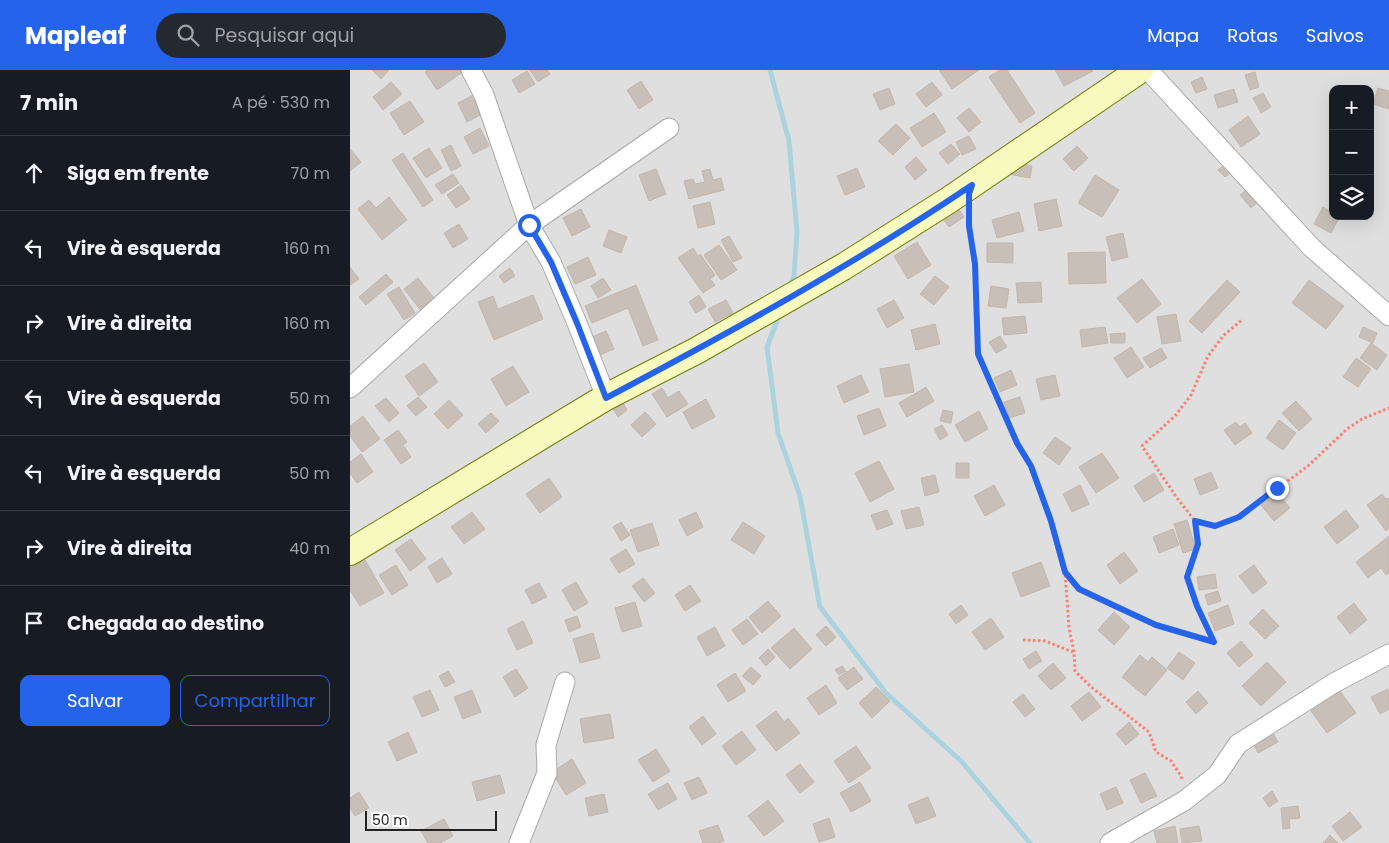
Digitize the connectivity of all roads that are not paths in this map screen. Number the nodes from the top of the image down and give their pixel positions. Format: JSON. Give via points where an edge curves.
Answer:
{"nodes":[{"id":1,"x":471,"y":70,"type":"edge"},
{"id":2,"x":1140,"y":70,"type":"edge"},
{"id":3,"x":1148,"y":70,"type":"edge"},
{"id":4,"x":669,"y":128,"type":"dead end"},
{"id":5,"x":529,"y":225,"type":"junction"},
{"id":6,"x":1389,"y":316,"type":"edge"},
{"id":7,"x":350,"y":388,"type":"edge"},
{"id":8,"x":606,"y":398,"type":"junction"},
{"id":9,"x":350,"y":552,"type":"edge"},
{"id":10,"x":1389,"y":654,"type":"edge"},
{"id":11,"x":565,"y":682,"type":"dead end"},
{"id":12,"x":519,"y":843,"type":"edge"},
{"id":13,"x":1110,"y":843,"type":"edge"}],
"edges":[{"from":1,"to":5,"type":"street","via":[[484,95]]},
{"from":2,"to":8,"type":"street","via":[[972,185],[843,267]]},
{"from":3,"to":6,"type":"street","via":[[1312,248]]},
{"from":4,"to":5,"type":"street"},
{"from":5,"to":7,"type":"street"},
{"from":5,"to":8,"type":"street","via":[[551,262]]},
{"from":8,"to":9,"type":"street"},
{"from":10,"to":13,"type":"street","via":[[1334,683],[1238,744],[1217,775],[1184,801]]},
{"from":11,"to":12,"type":"street","via":[[546,745],[547,774]]}]}
